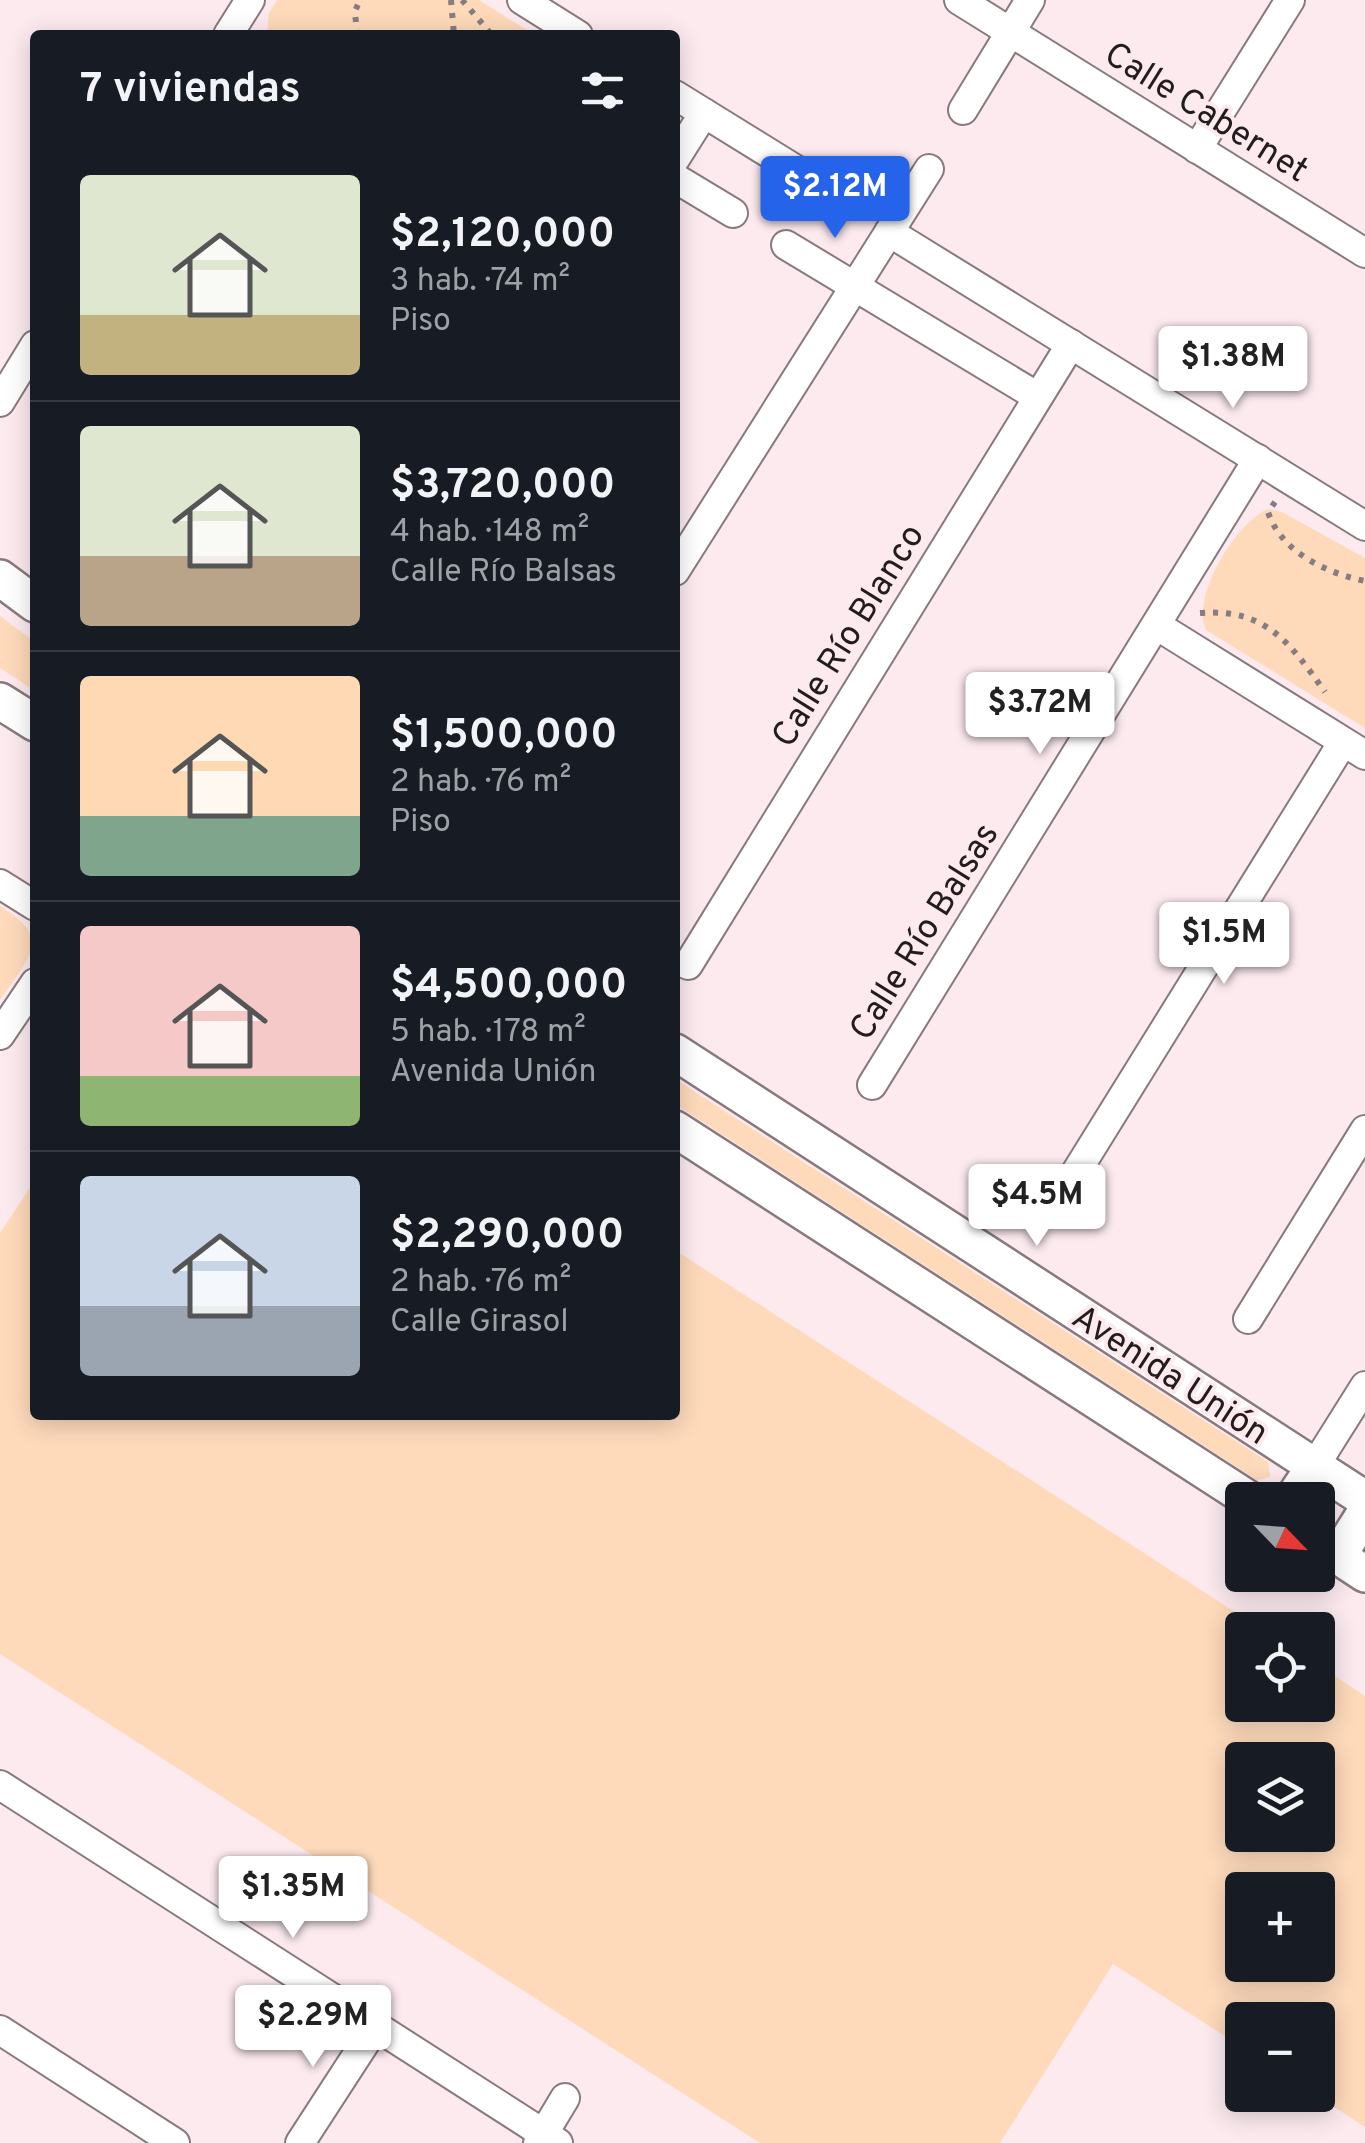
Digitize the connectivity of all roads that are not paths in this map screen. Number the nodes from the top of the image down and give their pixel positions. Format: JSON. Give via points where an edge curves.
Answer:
{"nodes":[{"id":1,"x":250,"y":0,"type":"edge"},
{"id":2,"x":522,"y":0,"type":"edge"},
{"id":3,"x":958,"y":0,"type":"edge"},
{"id":4,"x":1030,"y":0,"type":"edge"},
{"id":5,"x":1290,"y":0,"type":"edge"},
{"id":6,"x":231,"y":30,"type":"edge"},
{"id":7,"x":570,"y":30,"type":"edge"},
{"id":8,"x":1010,"y":32,"type":"junction"},
{"id":9,"x":680,"y":98,"type":"edge"},
{"id":10,"x":963,"y":110,"type":"dead end"},
{"id":11,"x":704,"y":113,"type":"junction"},
{"id":12,"x":1197,"y":148,"type":"junction"},
{"id":13,"x":680,"y":151,"type":"edge"},
{"id":14,"x":929,"y":170,"type":"dead end"},
{"id":15,"x":680,"y":181,"type":"edge"},
{"id":16,"x":835,"y":194,"type":"dead end"},
{"id":17,"x":733,"y":213,"type":"dead end"},
{"id":18,"x":890,"y":232,"type":"junction"},
{"id":19,"x":786,"y":244,"type":"dead end"},
{"id":20,"x":1365,"y":253,"type":"edge"},
{"id":21,"x":855,"y":286,"type":"junction"},
{"id":22,"x":1071,"y":344,"type":"junction"},
{"id":23,"x":30,"y":354,"type":"edge"},
{"id":24,"x":1038,"y":398,"type":"junction"},
{"id":25,"x":0,"y":402,"type":"edge"},
{"id":26,"x":1258,"y":460,"type":"junction"},
{"id":27,"x":1365,"y":526,"type":"edge"},
{"id":28,"x":680,"y":562,"type":"edge"},
{"id":29,"x":0,"y":578,"type":"edge"},
{"id":30,"x":30,"y":600,"type":"edge"},
{"id":31,"x":1156,"y":625,"type":"junction"},
{"id":32,"x":0,"y":701,"type":"edge"},
{"id":33,"x":30,"y":720,"type":"edge"},
{"id":34,"x":1354,"y":749,"type":"edge"},
{"id":35,"x":0,"y":884,"type":"edge"},
{"id":36,"x":30,"y":903,"type":"edge"},
{"id":37,"x":688,"y":964,"type":"dead end"},
{"id":38,"x":30,"y":990,"type":"edge"},
{"id":39,"x":0,"y":1035,"type":"edge"},
{"id":40,"x":680,"y":1055,"type":"edge"},
{"id":41,"x":872,"y":1085,"type":"dead end"},
{"id":42,"x":1365,"y":1130,"type":"edge"},
{"id":43,"x":680,"y":1132,"type":"edge"},
{"id":44,"x":1057,"y":1203,"type":"dead end"},
{"id":45,"x":1248,"y":1319,"type":"dead end"},
{"id":46,"x":1365,"y":1386,"type":"edge"},
{"id":47,"x":1314,"y":1466,"type":"junction"},
{"id":48,"x":1304,"y":1482,"type":"edge"},
{"id":49,"x":1225,"y":1484,"type":"edge"},
{"id":50,"x":1365,"y":1499,"type":"edge"},
{"id":51,"x":1365,"y":1513,"type":"edge"},
{"id":52,"x":1340,"y":1558,"type":"edge"},
{"id":53,"x":0,"y":1785,"type":"edge"},
{"id":54,"x":374,"y":2029,"type":"junction"},
{"id":55,"x":0,"y":2030,"type":"edge"},
{"id":56,"x":565,"y":2098,"type":"dead end"},
{"id":57,"x":546,"y":2140,"type":"edge"},
{"id":58,"x":174,"y":2143,"type":"edge"},
{"id":59,"x":300,"y":2143,"type":"edge"}],
"edges":[{"from":1,"to":6,"type":"street"},
{"from":2,"to":7,"type":"street"},
{"from":3,"to":8,"type":"street","name":"Calle Cabernet"},
{"from":4,"to":8,"type":"street"},
{"from":5,"to":12,"type":"street"},
{"from":8,"to":10,"type":"street"},
{"from":8,"to":12,"type":"street","name":"Calle Cabernet"},
{"from":9,"to":11,"type":"street"},
{"from":11,"to":13,"type":"street"},
{"from":11,"to":16,"type":"street"},
{"from":12,"to":20,"type":"street","name":"Calle Cabernet"},
{"from":14,"to":18,"type":"street"},
{"from":15,"to":17,"type":"street"},
{"from":18,"to":21,"type":"street"},
{"from":18,"to":22,"type":"street"},
{"from":19,"to":21,"type":"street"},
{"from":21,"to":24,"type":"street"},
{"from":21,"to":28,"type":"street"},
{"from":22,"to":24,"type":"street","name":"Calle Río Blanco"},
{"from":22,"to":26,"type":"street"},
{"from":23,"to":25,"type":"street"},
{"from":24,"to":37,"type":"street","name":"Calle Río Blanco"},
{"from":26,"to":27,"type":"street"},
{"from":26,"to":31,"type":"street","name":"Calle Río Balsas"},
{"from":29,"to":30,"type":"street"},
{"from":31,"to":34,"type":"street"},
{"from":31,"to":41,"type":"street","name":"Calle Río Balsas"},
{"from":32,"to":33,"type":"street"},
{"from":34,"to":44,"type":"street"},
{"from":35,"to":36,"type":"street"},
{"from":38,"to":39,"type":"street"},
{"from":40,"to":47,"type":"street","name":"Avenida Unión"},
{"from":42,"to":45,"type":"street"},
{"from":43,"to":49,"type":"street","name":"Avenida Unión"},
{"from":46,"to":47,"type":"street"},
{"from":47,"to":48,"type":"street"},
{"from":47,"to":50,"type":"street","name":"Avenida Unión"},
{"from":51,"to":52,"type":"street"},
{"from":53,"to":54,"type":"street"},
{"from":54,"to":57,"type":"street"},
{"from":54,"to":59,"type":"street"},
{"from":55,"to":58,"type":"street"},
{"from":56,"to":57,"type":"street"}]}
